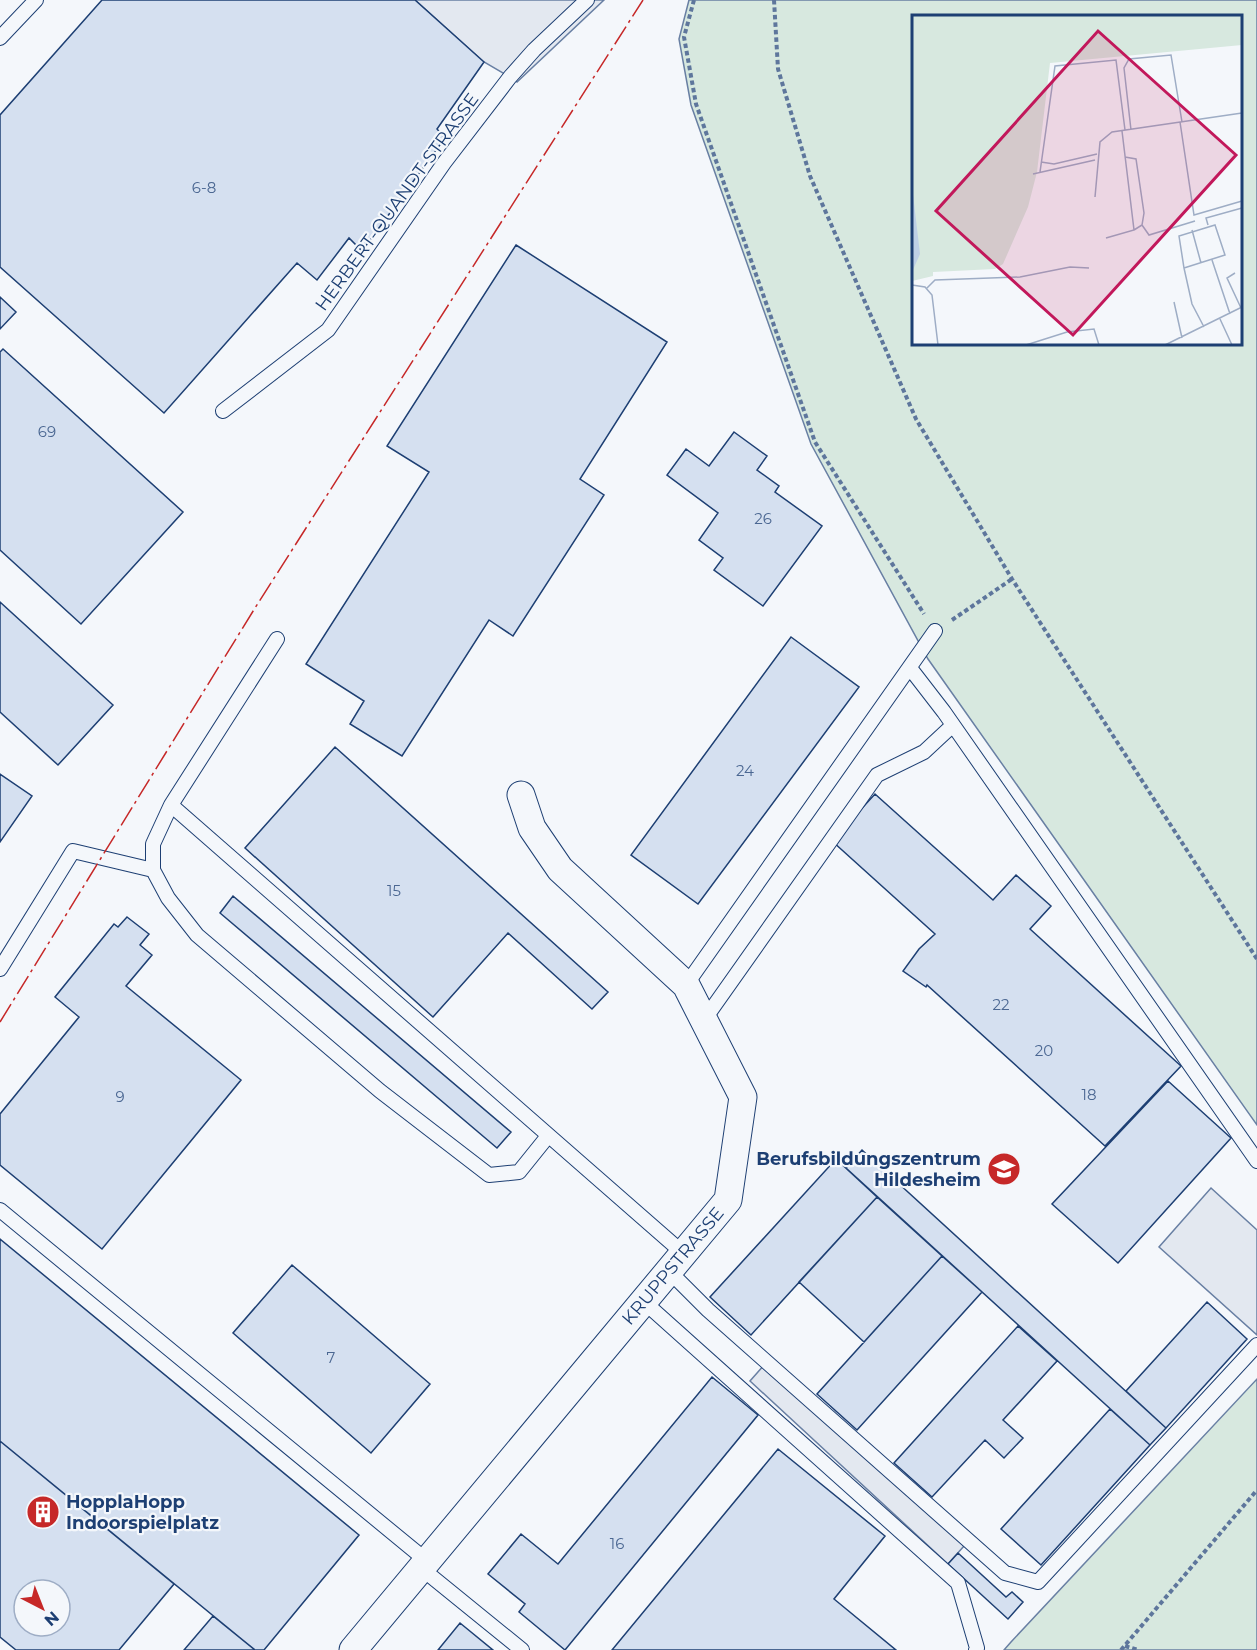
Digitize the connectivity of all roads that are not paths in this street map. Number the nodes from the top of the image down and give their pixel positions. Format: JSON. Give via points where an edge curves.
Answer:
{"nodes":[{"id":1,"x":36,"y":0,"type":"edge"},
{"id":2,"x":587,"y":0,"type":"edge"},
{"id":3,"x":0,"y":38,"type":"edge"},
{"id":4,"x":223,"y":411,"type":"dead end"},
{"id":5,"x":935,"y":631,"type":"road end"},
{"id":6,"x":277,"y":639,"type":"dead end"},
{"id":7,"x":910,"y":668,"type":"junction"},
{"id":8,"x":953,"y":725,"type":"junction"},
{"id":9,"x":521,"y":795,"type":"dead end"},
{"id":10,"x":171,"y":805,"type":"junction"},
{"id":11,"x":153,"y":870,"type":"junction"},
{"id":12,"x":0,"y":969,"type":"edge"},
{"id":13,"x":686,"y":986,"type":"junction"},
{"id":14,"x":704,"y":1020,"type":"junction"},
{"id":15,"x":549,"y":1136,"type":"junction"},
{"id":16,"x":1257,"y":1161,"type":"edge"},
{"id":17,"x":0,"y":1210,"type":"edge"},
{"id":18,"x":675,"y":1262,"type":"junction"},
{"id":19,"x":643,"y":1301,"type":"junction"},
{"id":20,"x":1257,"y":1345,"type":"edge"},
{"id":21,"x":424,"y":1564,"type":"junction"},
{"id":22,"x":353,"y":1650,"type":"edge"},
{"id":23,"x":522,"y":1650,"type":"edge"},
{"id":24,"x":976,"y":1650,"type":"edge"}],
"edges":[{"from":1,"to":3,"type":"lane"},
{"from":2,"to":4,"type":"lane","name":"HERBERT-QUANDT-STRASSE","via":[[510,77],[444,163],[328,330]]},
{"from":5,"to":7,"type":"lane"},
{"from":6,"to":10,"type":"lane"},
{"from":7,"to":8,"type":"lane"},
{"from":7,"to":13,"type":"lane"},
{"from":8,"to":14,"type":"lane","via":[[924,752],[877,775]]},
{"from":8,"to":16,"type":"lane"},
{"from":9,"to":13,"type":"street","name":"KRUPPSTRASSE","via":[[532,828],[560,869]]},
{"from":10,"to":11,"type":"lane","via":[[153,844]]},
{"from":10,"to":15,"type":"lane"},
{"from":11,"to":12,"type":"lane","via":[[73,851]]},
{"from":11,"to":15,"type":"lane","via":[[168,898],[197,935],[380,1091],[489,1175],[519,1172]]},
{"from":13,"to":14,"type":"street","name":"KRUPPSTRASSE"},
{"from":14,"to":18,"type":"street","name":"KRUPPSTRASSE","via":[[744,1098],[728,1200]]},
{"from":15,"to":18,"type":"lane"},
{"from":17,"to":21,"type":"lane"},
{"from":18,"to":19,"type":"street","name":"KRUPPSTRASSE"},
{"from":18,"to":20,"type":"lane","via":[[708,1310],[1005,1573],[1038,1582]]},
{"from":19,"to":21,"type":"street","name":"KRUPPSTRASSE"},
{"from":19,"to":24,"type":"lane","via":[[958,1583]]},
{"from":21,"to":22,"type":"street","name":"KRUPPSTRASSE"},
{"from":21,"to":23,"type":"lane"}]}
